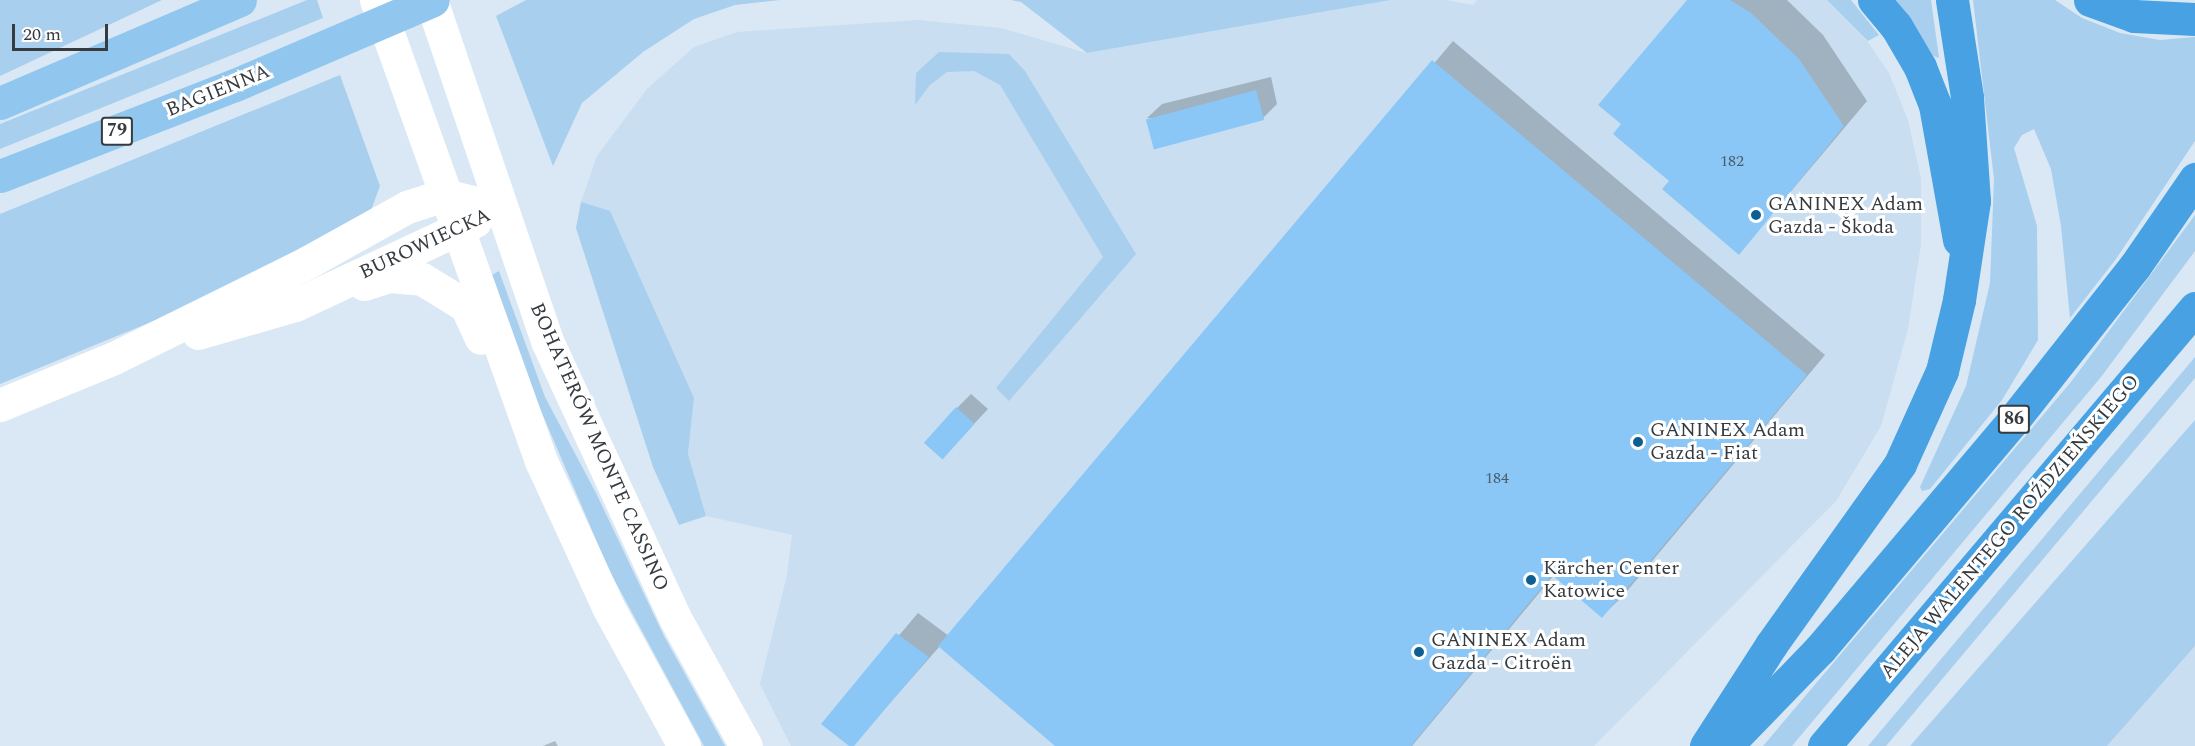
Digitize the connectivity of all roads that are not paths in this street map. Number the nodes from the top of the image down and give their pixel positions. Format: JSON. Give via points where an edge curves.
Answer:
{"nodes":[{"id":1,"x":240,"y":0,"type":"edge"},
{"id":2,"x":376,"y":0,"type":"edge"},
{"id":3,"x":432,"y":0,"type":"edge"},
{"id":4,"x":1874,"y":0,"type":"edge"},
{"id":5,"x":1952,"y":0,"type":"edge"},
{"id":6,"x":2090,"y":0,"type":"edge"},
{"id":7,"x":2195,"y":19,"type":"edge"},
{"id":8,"x":0,"y":103,"type":"edge"},
{"id":9,"x":426,"y":142,"type":"junction"},
{"id":10,"x":0,"y":176,"type":"edge"},
{"id":11,"x":2195,"y":179,"type":"edge"},
{"id":12,"x":444,"y":195,"type":"junction"},
{"id":13,"x":407,"y":207,"type":"junction"},
{"id":14,"x":501,"y":209,"type":"junction"},
{"id":15,"x":456,"y":229,"type":"junction"},
{"id":16,"x":1964,"y":265,"type":"junction"},
{"id":17,"x":296,"y":305,"type":"junction"},
{"id":18,"x":2195,"y":308,"type":"edge"},
{"id":19,"x":114,"y":358,"type":"junction"},
{"id":20,"x":0,"y":405,"type":"edge"},
{"id":21,"x":524,"y":419,"type":"junction"},
{"id":22,"x":684,"y":746,"type":"edge"},
{"id":23,"x":746,"y":746,"type":"edge"},
{"id":24,"x":1706,"y":746,"type":"edge"},
{"id":25,"x":1726,"y":746,"type":"edge"},
{"id":26,"x":1824,"y":746,"type":"edge"}],
"edges":[{"from":1,"to":8,"type":"main road"},
{"from":2,"to":9,"type":"street"},
{"from":3,"to":10,"type":"main road","name":"BAGIENNA","number":"79","via":[[235,85]]},
{"from":3,"to":14,"type":"street","name":"BOHATERÓW MONTE CASSINO"},
{"from":4,"to":16,"type":"highway","via":[[1914,57],[1935,105]]},
{"from":5,"to":16,"type":"highway","via":[[1974,174]]},
{"from":6,"to":7,"type":"highway","via":[[2134,16]]},
{"from":9,"to":12,"type":"street"},
{"from":9,"to":13,"type":"street"},
{"from":11,"to":25,"type":"highway","number":"86","via":[[2128,276],[2011,423],[1820,649]]},
{"from":12,"to":13,"type":"street","name":"BUROWIECKA"},
{"from":12,"to":14,"type":"street","name":"BUROWIECKA"},
{"from":12,"to":15,"type":"street"},
{"from":13,"to":19,"type":"street","name":"BUROWIECKA","via":[[308,262]]},
{"from":14,"to":15,"type":"street","name":"BUROWIECKA"},
{"from":14,"to":23,"type":"street","name":"BOHATERÓW MONTE CASSINO","via":[[548,343],[619,501],[675,618]]},
{"from":15,"to":17,"type":"street","name":"BUROWIECKA"},
{"from":15,"to":21,"type":"street"},
{"from":16,"to":24,"type":"highway","via":[[1942,371],[1900,464],[1771,645]]},
{"from":17,"to":19,"type":"street","name":"BUROWIECKA"},
{"from":17,"to":21,"type":"street","via":[[389,276],[422,279],[441,288],[466,306]]},
{"from":18,"to":26,"type":"highway","name":"ALEJA WALENTEGO ROŹDZIEŃSKIEGO"},
{"from":19,"to":20,"type":"street","name":"BUROWIECKA"},
{"from":21,"to":22,"type":"street","via":[[599,588]]}]}
